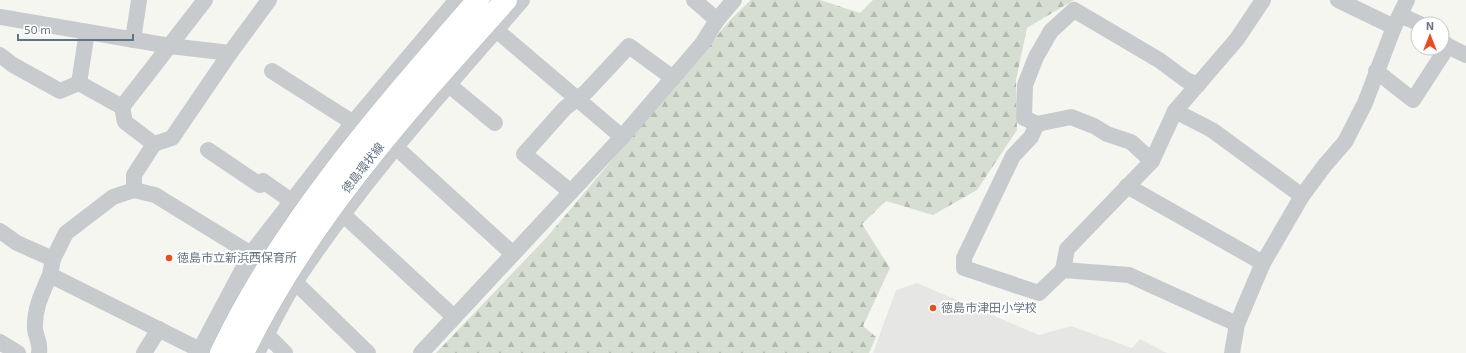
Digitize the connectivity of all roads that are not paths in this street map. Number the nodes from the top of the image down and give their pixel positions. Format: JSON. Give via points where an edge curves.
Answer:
{"nodes":[{"id":1,"x":139,"y":0,"type":"edge"},
{"id":2,"x":206,"y":0,"type":"edge"},
{"id":3,"x":269,"y":0,"type":"edge"},
{"id":4,"x":466,"y":0,"type":"edge"},
{"id":5,"x":506,"y":0,"type":"edge"},
{"id":6,"x":522,"y":0,"type":"edge"},
{"id":7,"x":694,"y":0,"type":"edge"},
{"id":8,"x":734,"y":0,"type":"edge"},
{"id":9,"x":1263,"y":0,"type":"edge"},
{"id":10,"x":1338,"y":0,"type":"edge"},
{"id":11,"x":1408,"y":0,"type":"edge"},
{"id":12,"x":0,"y":17,"type":"edge"},
{"id":13,"x":717,"y":20,"type":"junction"},
{"id":14,"x":1397,"y":21,"type":"junction"},
{"id":15,"x":1410,"y":23,"type":"edge"},
{"id":16,"x":496,"y":30,"type":"junction"},
{"id":17,"x":87,"y":32,"type":"junction"},
{"id":18,"x":133,"y":40,"type":"junction"},
{"id":19,"x":170,"y":46,"type":"junction"},
{"id":20,"x":1450,"y":46,"type":"edge"},
{"id":21,"x":230,"y":53,"type":"junction"},
{"id":22,"x":0,"y":55,"type":"edge"},
{"id":23,"x":1466,"y":55,"type":"edge"},
{"id":24,"x":1438,"y":56,"type":"edge"},
{"id":25,"x":1376,"y":70,"type":"junction"},
{"id":26,"x":272,"y":71,"type":"dead end"},
{"id":27,"x":673,"y":78,"type":"junction"},
{"id":28,"x":78,"y":83,"type":"junction"},
{"id":29,"x":449,"y":85,"type":"junction"},
{"id":30,"x":1198,"y":85,"type":"junction"},
{"id":31,"x":577,"y":99,"type":"junction"},
{"id":32,"x":122,"y":107,"type":"junction"},
{"id":33,"x":1175,"y":111,"type":"junction"},
{"id":34,"x":358,"y":120,"type":"junction"},
{"id":35,"x":495,"y":123,"type":"dead end"},
{"id":36,"x":1037,"y":124,"type":"junction"},
{"id":37,"x":622,"y":138,"type":"junction"},
{"id":38,"x":154,"y":144,"type":"junction"},
{"id":39,"x":396,"y":147,"type":"junction"},
{"id":40,"x":208,"y":150,"type":"dead end"},
{"id":41,"x":1152,"y":161,"type":"junction"},
{"id":42,"x":308,"y":184,"type":"junction"},
{"id":43,"x":1127,"y":186,"type":"junction"},
{"id":44,"x":134,"y":190,"type":"junction"},
{"id":45,"x":571,"y":192,"type":"junction"},
{"id":46,"x":1302,"y":196,"type":"junction"},
{"id":47,"x":294,"y":203,"type":"junction"},
{"id":48,"x":343,"y":214,"type":"junction"},
{"id":49,"x":0,"y":231,"type":"edge"},
{"id":50,"x":513,"y":254,"type":"junction"},
{"id":51,"x":253,"y":255,"type":"junction"},
{"id":52,"x":53,"y":259,"type":"junction"},
{"id":53,"x":1263,"y":263,"type":"junction"},
{"id":54,"x":1063,"y":270,"type":"junction"},
{"id":55,"x":50,"y":275,"type":"junction"},
{"id":56,"x":295,"y":282,"type":"junction"},
{"id":57,"x":224,"y":310,"type":"junction"},
{"id":58,"x":454,"y":318,"type":"junction"},
{"id":59,"x":1237,"y":324,"type":"junction"},
{"id":60,"x":159,"y":329,"type":"junction"},
{"id":61,"x":267,"y":335,"type":"junction"},
{"id":62,"x":0,"y":342,"type":"edge"},
{"id":63,"x":208,"y":352,"type":"edge"},
{"id":64,"x":18,"y":353,"type":"edge"},
{"id":65,"x":39,"y":353,"type":"edge"},
{"id":66,"x":144,"y":353,"type":"edge"},
{"id":67,"x":243,"y":353,"type":"edge"},
{"id":68,"x":257,"y":353,"type":"edge"},
{"id":69,"x":285,"y":353,"type":"edge"},
{"id":70,"x":368,"y":353,"type":"edge"},
{"id":71,"x":421,"y":353,"type":"edge"},
{"id":72,"x":1232,"y":353,"type":"edge"}],
"edges":[{"from":1,"to":18,"type":"street"},
{"from":2,"to":19,"type":"street"},
{"from":3,"to":21,"type":"street"},
{"from":4,"to":16,"type":"street"},
{"from":4,"to":34,"type":"street"},
{"from":4,"to":63,"type":"main road","name":"徳島環状線","bridge":true,"via":[[299,219]]},
{"from":5,"to":67,"type":"main road","name":"徳島環状線","bridge":true,"via":[[393,130],[341,196],[286,273]]},
{"from":6,"to":16,"type":"street"},
{"from":7,"to":13,"type":"street"},
{"from":8,"to":13,"type":"street"},
{"from":9,"to":30,"type":"street","via":[[1237,39]]},
{"from":10,"to":14,"type":"street"},
{"from":11,"to":14,"type":"street"},
{"from":12,"to":17,"type":"street"},
{"from":13,"to":27,"type":"street","via":[[702,44]]},
{"from":14,"to":15,"type":"street"},
{"from":14,"to":25,"type":"street"},
{"from":16,"to":29,"type":"street"},
{"from":16,"to":31,"type":"street"},
{"from":17,"to":18,"type":"street"},
{"from":17,"to":28,"type":"street"},
{"from":18,"to":19,"type":"street"},
{"from":19,"to":21,"type":"street"},
{"from":19,"to":32,"type":"street"},
{"from":20,"to":23,"type":"street"},
{"from":21,"to":38,"type":"street","via":[[172,138]]},
{"from":22,"to":28,"type":"street","via":[[60,92]]},
{"from":24,"to":25,"type":"street","via":[[1413,100]]},
{"from":25,"to":46,"type":"street","via":[[1365,104],[1345,142]]},
{"from":26,"to":34,"type":"street"},
{"from":27,"to":31,"type":"street","via":[[629,46]]},
{"from":27,"to":37,"type":"street"},
{"from":28,"to":32,"type":"street"},
{"from":29,"to":35,"type":"street"},
{"from":29,"to":39,"type":"street"},
{"from":30,"to":33,"type":"street"},
{"from":30,"to":36,"type":"street","via":[[1074,10],[1051,31],[1025,85],[1024,118]]},
{"from":31,"to":37,"type":"street"},
{"from":31,"to":45,"type":"street","via":[[565,108],[524,154]]},
{"from":32,"to":38,"type":"street","via":[[125,122]]},
{"from":33,"to":41,"type":"street"},
{"from":33,"to":46,"type":"street","via":[[1212,130]]},
{"from":34,"to":39,"type":"street"},
{"from":34,"to":42,"type":"street"},
{"from":36,"to":41,"type":"street","via":[[1071,117],[1131,142]]},
{"from":36,"to":54,"type":"street","via":[[1031,137],[1012,156],[964,258],[964,268],[1039,293]]},
{"from":37,"to":45,"type":"street"},
{"from":38,"to":44,"type":"street","via":[[134,175]]},
{"from":39,"to":48,"type":"street"},
{"from":39,"to":50,"type":"street"},
{"from":40,"to":47,"type":"street","via":[[260,185],[263,181]]},
{"from":41,"to":43,"type":"street"},
{"from":42,"to":47,"type":"street"},
{"from":42,"to":48,"type":"street"},
{"from":43,"to":53,"type":"street"},
{"from":43,"to":54,"type":"street","via":[[1067,249]]},
{"from":44,"to":51,"type":"street","via":[[155,195]]},
{"from":44,"to":52,"type":"street","via":[[113,197],[66,233]]},
{"from":45,"to":50,"type":"street"},
{"from":46,"to":53,"type":"street"},
{"from":47,"to":51,"type":"street"},
{"from":48,"to":56,"type":"street"},
{"from":48,"to":58,"type":"street"},
{"from":49,"to":52,"type":"street","via":[[17,243]]},
{"from":50,"to":58,"type":"street"},
{"from":51,"to":56,"type":"street"},
{"from":51,"to":57,"type":"street"},
{"from":52,"to":55,"type":"street"},
{"from":53,"to":59,"type":"street"},
{"from":54,"to":59,"type":"street","via":[[1129,274]]},
{"from":55,"to":60,"type":"street"},
{"from":55,"to":65,"type":"street","via":[[38,300],[36,312],[35,330],[41,345]]},
{"from":56,"to":61,"type":"street"},
{"from":56,"to":70,"type":"street"},
{"from":57,"to":61,"type":"street"},
{"from":57,"to":63,"type":"street"},
{"from":58,"to":71,"type":"street"},
{"from":59,"to":72,"type":"street"},
{"from":60,"to":63,"type":"street"},
{"from":60,"to":66,"type":"street"},
{"from":61,"to":68,"type":"street"},
{"from":61,"to":69,"type":"street"},
{"from":62,"to":64,"type":"street"}]}
